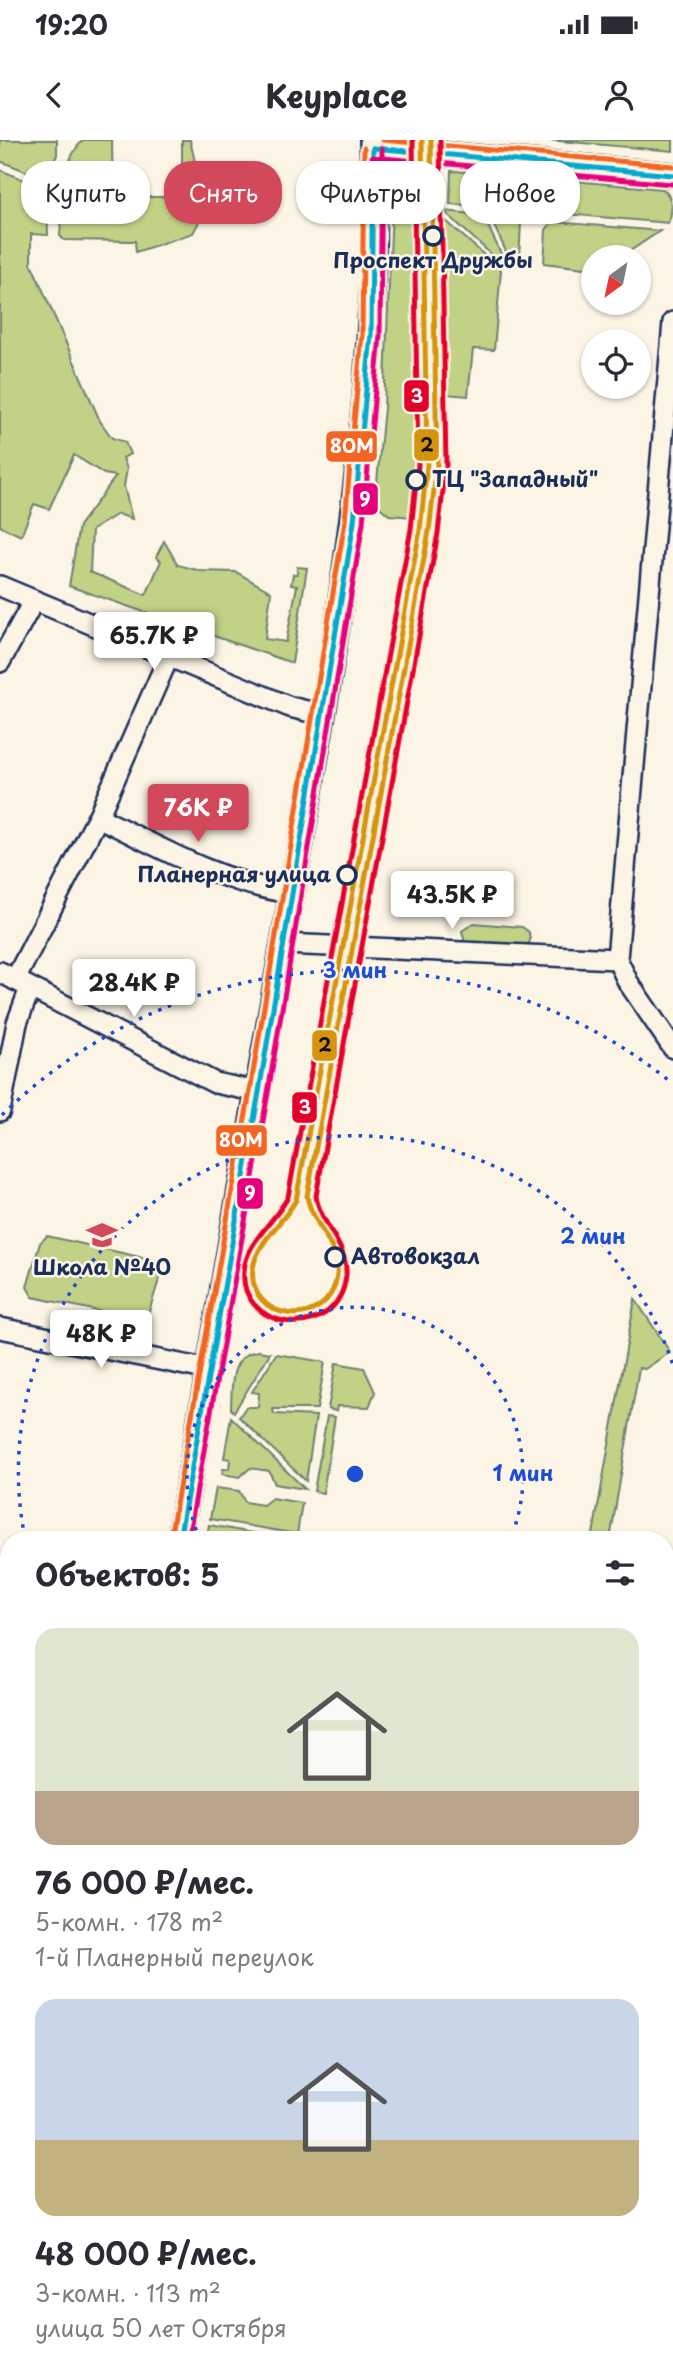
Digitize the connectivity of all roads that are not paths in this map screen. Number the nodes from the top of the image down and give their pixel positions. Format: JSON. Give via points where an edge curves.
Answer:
{"nodes":[{"id":1,"x":373,"y":144,"type":"edge"},
{"id":2,"x":673,"y":175,"type":"edge"},
{"id":3,"x":673,"y":322,"type":"edge"},
{"id":4,"x":0,"y":586,"type":"edge"},
{"id":5,"x":33,"y":602,"type":"junction"},
{"id":6,"x":169,"y":656,"type":"junction"},
{"id":7,"x":0,"y":662,"type":"edge"},
{"id":8,"x":323,"y":715,"type":"junction"},
{"id":9,"x":98,"y":817,"type":"junction"},
{"id":10,"x":292,"y":893,"type":"junction"},
{"id":11,"x":284,"y":944,"type":"junction"},
{"id":12,"x":617,"y":959,"type":"junction"},
{"id":13,"x":15,"y":980,"type":"edge"},
{"id":14,"x":673,"y":1048,"type":"edge"},
{"id":15,"x":259,"y":1093,"type":"junction"},
{"id":16,"x":0,"y":1111,"type":"edge"},
{"id":17,"x":0,"y":1328,"type":"edge"},
{"id":18,"x":210,"y":1370,"type":"junction"},
{"id":19,"x":181,"y":1531,"type":"edge"}],
"edges":[{"from":1,"to":2,"type":"main road"},
{"from":1,"to":8,"type":"main road","via":[[371,334],[354,522]]},
{"from":3,"to":12,"type":"street"},
{"from":4,"to":5,"type":"street"},
{"from":5,"to":6,"type":"street"},
{"from":5,"to":7,"type":"street"},
{"from":6,"to":8,"type":"street","via":[[290,707]]},
{"from":6,"to":9,"type":"street"},
{"from":8,"to":10,"type":"main road"},
{"from":9,"to":10,"type":"street","via":[[229,879]]},
{"from":9,"to":13,"type":"street"},
{"from":10,"to":11,"type":"main road"},
{"from":11,"to":12,"type":"street"},
{"from":11,"to":15,"type":"main road"},
{"from":12,"to":14,"type":"street"},
{"from":13,"to":15,"type":"street","via":[[215,1083]]},
{"from":13,"to":16,"type":"street","via":[[17,1023]]},
{"from":15,"to":18,"type":"main road"},
{"from":17,"to":18,"type":"street"},
{"from":18,"to":19,"type":"main road"}]}
